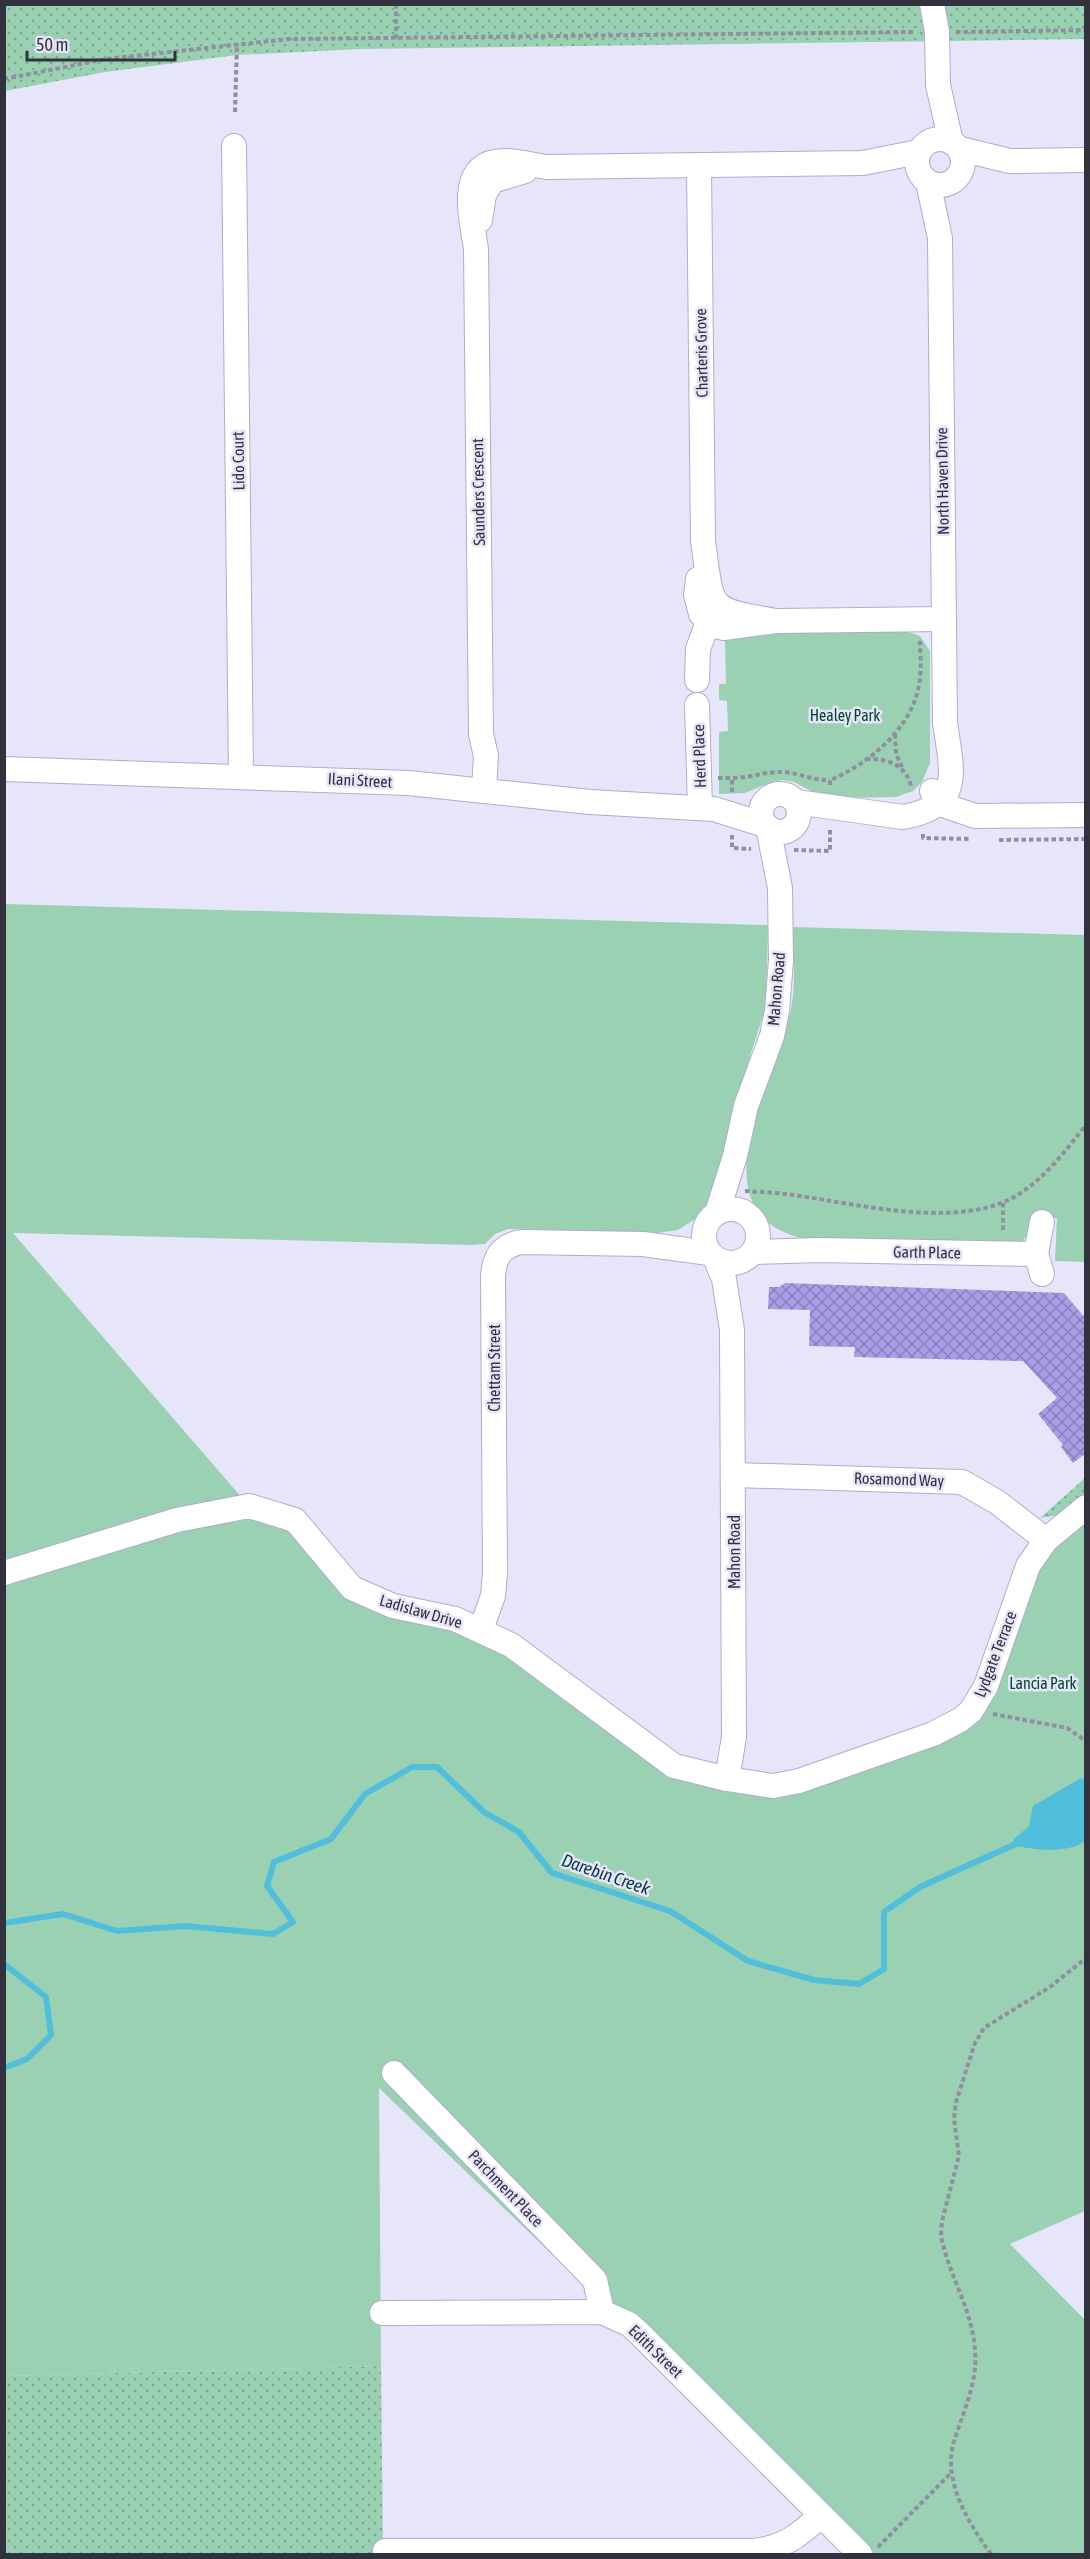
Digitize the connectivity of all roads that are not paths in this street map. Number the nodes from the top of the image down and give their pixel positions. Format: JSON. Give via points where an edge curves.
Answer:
{"nodes":[{"id":1,"x":932,"y":4,"type":"edge"},
{"id":2,"x":944,"y":4,"type":"edge"},
{"id":3,"x":937,"y":32,"type":"junction"},
{"id":4,"x":938,"y":84,"type":"junction"},
{"id":5,"x":955,"y":145,"type":"junction"},
{"id":6,"x":234,"y":146,"type":"dead end"},
{"id":7,"x":1086,"y":160,"type":"edge"},
{"id":8,"x":1010,"y":161,"type":"junction"},
{"id":9,"x":699,"y":166,"type":"junction"},
{"id":10,"x":933,"y":168,"type":"junction"},
{"id":11,"x":703,"y":541,"type":"junction"},
{"id":12,"x":944,"y":619,"type":"junction"},
{"id":13,"x":708,"y":621,"type":"junction"},
{"id":14,"x":776,"y":621,"type":"junction"},
{"id":15,"x":697,"y":680,"type":"dead end"},
{"id":16,"x":697,"y":705,"type":"dead end"},
{"id":17,"x":4,"y":769,"type":"edge"},
{"id":18,"x":241,"y":776,"type":"junction"},
{"id":19,"x":476,"y":789,"type":"junction"},
{"id":20,"x":934,"y":797,"type":"junction"},
{"id":21,"x":768,"y":799,"type":"junction"},
{"id":22,"x":720,"y":809,"type":"junction"},
{"id":23,"x":1086,"y":815,"type":"edge"},
{"id":24,"x":795,"y":817,"type":"junction"},
{"id":25,"x":774,"y":838,"type":"junction"},
{"id":26,"x":735,"y":1156,"type":"junction"},
{"id":27,"x":711,"y":1218,"type":"junction"},
{"id":28,"x":1042,"y":1222,"type":"dead end"},
{"id":29,"x":751,"y":1240,"type":"junction"},
{"id":30,"x":644,"y":1244,"type":"junction"},
{"id":31,"x":712,"y":1256,"type":"junction"},
{"id":32,"x":732,"y":1324,"type":"junction"},
{"id":33,"x":734,"y":1475,"type":"junction"},
{"id":34,"x":1086,"y":1507,"type":"edge"},
{"id":35,"x":1046,"y":1540,"type":"junction"},
{"id":36,"x":4,"y":1573,"type":"edge"},
{"id":37,"x":481,"y":1629,"type":"junction"},
{"id":38,"x":727,"y":1779,"type":"junction"},
{"id":39,"x":394,"y":2073,"type":"dead end"},
{"id":40,"x":602,"y":2312,"type":"junction"},
{"id":41,"x":382,"y":2313,"type":"dead end"},
{"id":42,"x":821,"y":2515,"type":"junction"},
{"id":43,"x":385,"y":2551,"type":"dead end"},
{"id":44,"x":860,"y":2554,"type":"edge"}],
"edges":[{"from":1,"to":3,"type":"street","name":"North Haven Drive"},
{"from":2,"to":3,"type":"street","name":"North Haven Drive"},
{"from":3,"to":4,"type":"street","name":"North Haven Drive"},
{"from":4,"to":5,"type":"street","name":"North Haven Drive"},
{"from":4,"to":10,"type":"street","name":"North Haven Drive"},
{"from":5,"to":8,"type":"street"},
{"from":5,"to":10,"type":"street","name":"North Haven Drive","via":[[963,162]]},
{"from":5,"to":10,"type":"street","via":[[937,138]]},
{"from":6,"to":18,"type":"street","name":"Lido Court"},
{"from":7,"to":8,"type":"street"},
{"from":8,"to":10,"type":"street"},
{"from":9,"to":10,"type":"street","name":"Saunders Crescent","via":[[863,163]]},
{"from":9,"to":11,"type":"street","name":"Charteris Grove"},
{"from":9,"to":19,"type":"street","name":"Saunders Crescent","via":[[546,167],[504,161],[486,165],[471,180],[476,249],[481,734]]},
{"from":10,"to":12,"type":"street","name":"North Haven Drive","via":[[940,238]]},
{"from":11,"to":13,"type":"street","name":"Charteris Grove","via":[[696,596],[701,614]]},
{"from":11,"to":14,"type":"street","name":"Charteris Grove","via":[[716,604],[733,614]]},
{"from":12,"to":14,"type":"street","name":"Charteris Grove"},
{"from":12,"to":20,"type":"street","name":"North Haven Drive","via":[[945,723]]},
{"from":13,"to":14,"type":"street","name":"Charteris Grove","via":[[724,628]]},
{"from":13,"to":15,"type":"street","via":[[698,650]]},
{"from":16,"to":22,"type":"street","name":"Herd Place"},
{"from":17,"to":18,"type":"street","name":"Ilani Street"},
{"from":18,"to":19,"type":"street","name":"Ilani Street"},
{"from":19,"to":22,"type":"street","name":"Ilani Street","via":[[625,805]]},
{"from":20,"to":23,"type":"street","via":[[1003,816]]},
{"from":20,"to":24,"type":"street","via":[[872,813],[830,812]]},
{"from":21,"to":22,"type":"street","name":"Ilani Street"},
{"from":21,"to":24,"type":"street","name":"Ilani Street","via":[[785,795]]},
{"from":21,"to":25,"type":"street","name":"Mahon Road","via":[[761,814]]},
{"from":22,"to":25,"type":"street","name":"Ilani Street"},
{"from":24,"to":25,"type":"street","name":"Ilani Street"},
{"from":25,"to":26,"type":"street","name":"Mahon Road","via":[[780,888],[777,1011],[772,1036],[746,1106]]},
{"from":26,"to":27,"type":"street","name":"Mahon Road"},
{"from":26,"to":29,"type":"street","name":"Mahon Road"},
{"from":27,"to":29,"type":"street","via":[[734,1209]]},
{"from":27,"to":30,"type":"street","name":"Chettam Street"},
{"from":27,"to":31,"type":"street","via":[[703,1239]]},
{"from":28,"to":29,"type":"street","name":"Garth Place","via":[[1039,1264],[1004,1254],[819,1250]]},
{"from":29,"to":31,"type":"street","via":[[730,1264]]},
{"from":29,"to":32,"type":"street","name":"Mahon Road"},
{"from":30,"to":31,"type":"street","name":"Chettam Street"},
{"from":30,"to":37,"type":"street","name":"Chettam Street","via":[[521,1242],[502,1249],[497,1257],[493,1277],[495,1573],[493,1596]]},
{"from":31,"to":32,"type":"street","name":"Mahon Road","via":[[724,1279]]},
{"from":32,"to":33,"type":"street","name":"Mahon Road"},
{"from":33,"to":35,"type":"street","name":"Rosamond Way","via":[[957,1481],[997,1502]]},
{"from":33,"to":38,"type":"street","name":"Mahon Road","via":[[734,1737]]},
{"from":34,"to":35,"type":"street","name":"Lydgate Terrace"},
{"from":35,"to":38,"type":"street","name":"Lydgate Terrace","via":[[1028,1566],[978,1702],[960,1720],[933,1734],[799,1781],[773,1786]]},
{"from":36,"to":37,"type":"street","name":"Ladislaw Drive","via":[[177,1520],[249,1506],[295,1520],[352,1588],[393,1606],[455,1619]]},
{"from":37,"to":38,"type":"street","name":"Ladislaw Drive","via":[[511,1645],[674,1766]]},
{"from":39,"to":40,"type":"street","name":"Parchment Place","via":[[595,2280]]},
{"from":40,"to":41,"type":"street","name":"Edith Street"},
{"from":40,"to":42,"type":"street","name":"Edith Street","via":[[629,2324]]},
{"from":42,"to":43,"type":"street","via":[[790,2542],[753,2551]]},
{"from":42,"to":44,"type":"street","name":"Edith Street"}]}
